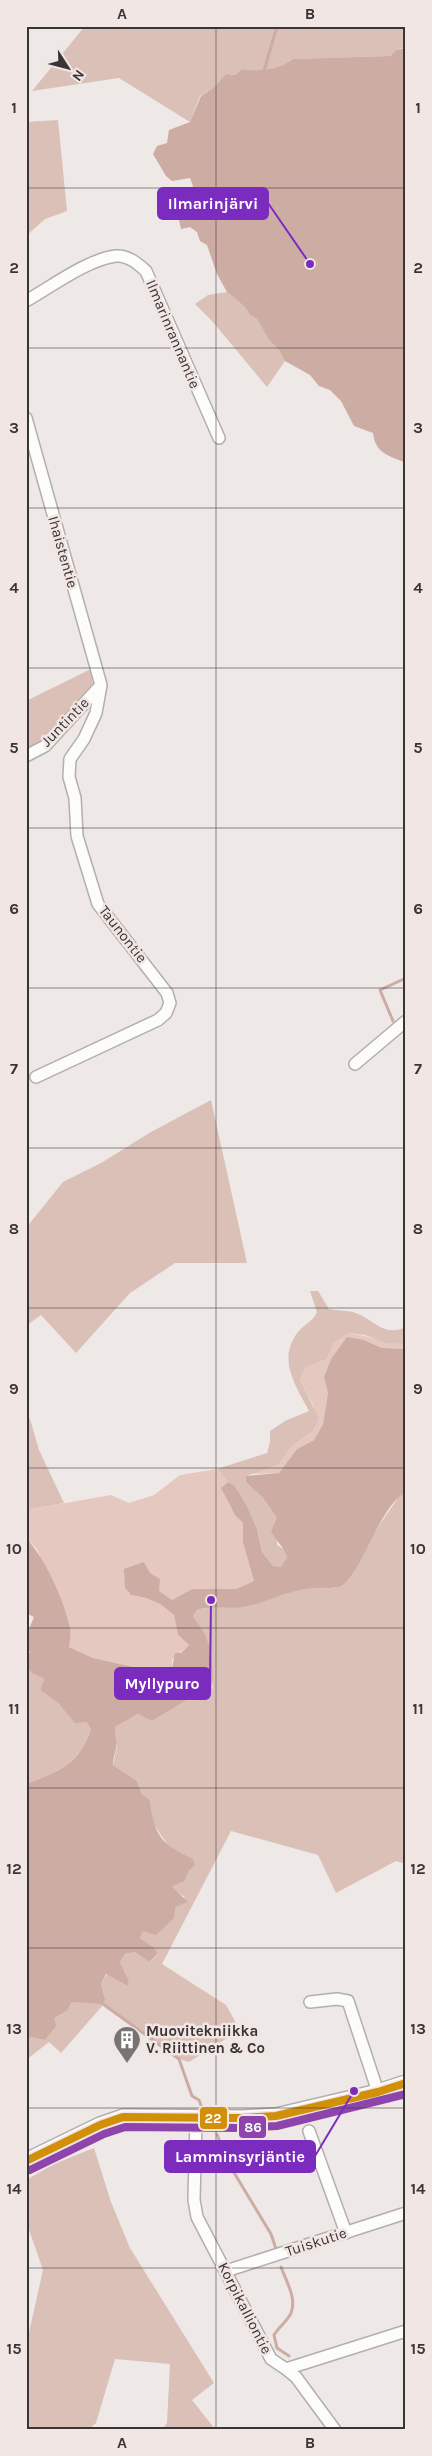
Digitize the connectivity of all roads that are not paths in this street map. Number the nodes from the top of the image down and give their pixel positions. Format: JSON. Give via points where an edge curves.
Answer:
{"nodes":[{"id":1,"x":26,"y":301,"type":"edge"},
{"id":2,"x":26,"y":418,"type":"edge"},
{"id":3,"x":219,"y":438,"type":"dead end"},
{"id":4,"x":30,"y":449,"type":"edge"},
{"id":5,"x":101,"y":685,"type":"junction"},
{"id":6,"x":26,"y":756,"type":"edge"},
{"id":7,"x":406,"y":1021,"type":"edge"},
{"id":8,"x":355,"y":1064,"type":"dead end"},
{"id":9,"x":36,"y":1077,"type":"dead end"},
{"id":10,"x":310,"y":2002,"type":"dead end"},
{"id":11,"x":406,"y":2083,"type":"edge"},
{"id":12,"x":378,"y":2092,"type":"junction"},
{"id":13,"x":196,"y":2119,"type":"junction"},
{"id":14,"x":309,"y":2131,"type":"dead end"},
{"id":15,"x":26,"y":2161,"type":"edge"},
{"id":16,"x":406,"y":2214,"type":"edge"},
{"id":17,"x":346,"y":2233,"type":"junction"},
{"id":18,"x":226,"y":2272,"type":"junction"},
{"id":19,"x":406,"y":2332,"type":"edge"},
{"id":20,"x":286,"y":2369,"type":"junction"},
{"id":21,"x":336,"y":2430,"type":"edge"}],
"edges":[{"from":1,"to":3,"type":"street","name":"Ilmarinrannantie","via":[[96,262],[116,256],[135,262],[146,271]]},
{"from":2,"to":4,"type":"street","name":"Ihaistentie"},
{"from":4,"to":5,"type":"street","name":"Ihaistentie"},
{"from":5,"to":6,"type":"street","name":"Juntintie","via":[[45,746]]},
{"from":5,"to":9,"type":"street","name":"Taunontie","via":[[96,713],[70,759],[69,777],[75,798],[77,836],[98,904],[154,974],[170,1003],[158,1020]]},
{"from":7,"to":8,"type":"street"},
{"from":10,"to":12,"type":"street","via":[[348,2001]]},
{"from":11,"to":12,"type":"main road"},
{"from":12,"to":13,"type":"main road","via":[[276,2116]]},
{"from":13,"to":15,"type":"main road","via":[[122,2118],[100,2125]]},
{"from":13,"to":18,"type":"street","name":"Korpikalliontie","via":[[195,2209]]},
{"from":14,"to":17,"type":"street"},
{"from":16,"to":17,"type":"street","name":"Tuiskutie"},
{"from":17,"to":18,"type":"street","name":"Tuiskutie"},
{"from":18,"to":20,"type":"street","name":"Korpikalliontie","via":[[270,2359]]},
{"from":19,"to":20,"type":"street"},
{"from":20,"to":21,"type":"street","name":"Korpikalliontie","via":[[296,2377]]}]}
